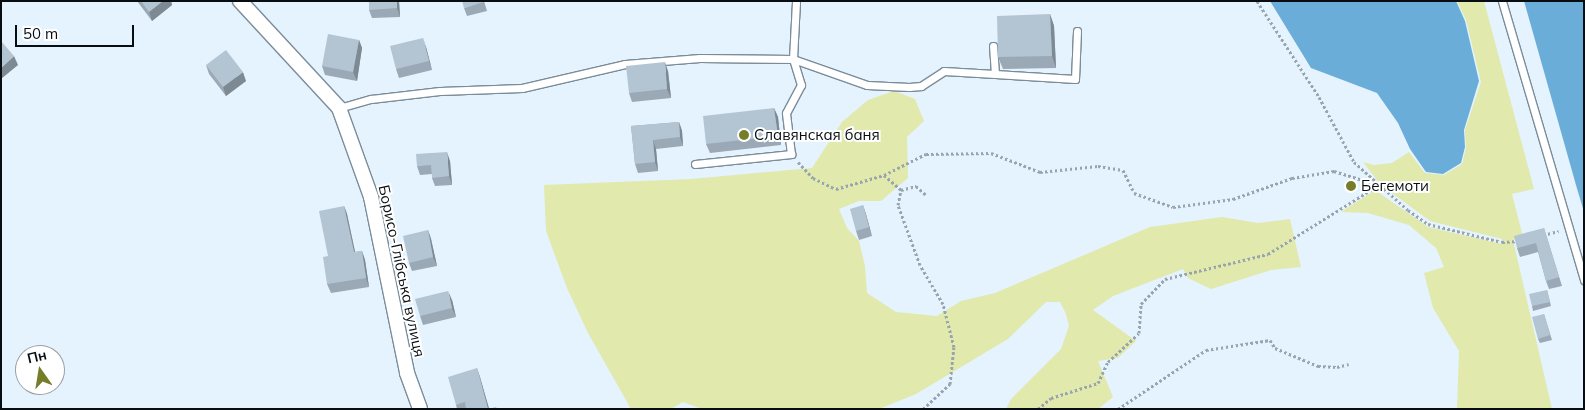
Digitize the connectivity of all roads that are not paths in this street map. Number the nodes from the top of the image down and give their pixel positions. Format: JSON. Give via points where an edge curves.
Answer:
{"nodes":[{"id":1,"x":240,"y":1,"type":"edge"},
{"id":2,"x":796,"y":1,"type":"edge"},
{"id":3,"x":1502,"y":1,"type":"edge"},
{"id":4,"x":1077,"y":30,"type":"dead end"},
{"id":5,"x":993,"y":46,"type":"dead end"},
{"id":6,"x":793,"y":59,"type":"junction"},
{"id":7,"x":996,"y":74,"type":"junction"},
{"id":8,"x":339,"y":108,"type":"junction"},
{"id":9,"x":695,"y":164,"type":"dead end"},
{"id":10,"x":1584,"y":280,"type":"edge"},
{"id":11,"x":420,"y":409,"type":"edge"}],
"edges":[{"from":1,"to":8,"type":"street","name":"Борисо-Глібська вулиця"},
{"from":2,"to":6,"type":"lane"},
{"from":3,"to":10,"type":"lane"},
{"from":4,"to":7,"type":"lane","via":[[1075,80]]},
{"from":5,"to":7,"type":"lane"},
{"from":6,"to":7,"type":"lane","via":[[866,85],[921,86],[944,70]]},
{"from":6,"to":8,"type":"lane","via":[[700,58],[624,64],[522,88],[440,91],[371,99]]},
{"from":6,"to":9,"type":"lane","via":[[802,85],[786,113],[791,154]]},
{"from":8,"to":11,"type":"street","name":"Борисо-Глібська вулиця","via":[[371,197],[407,373]]}]}
